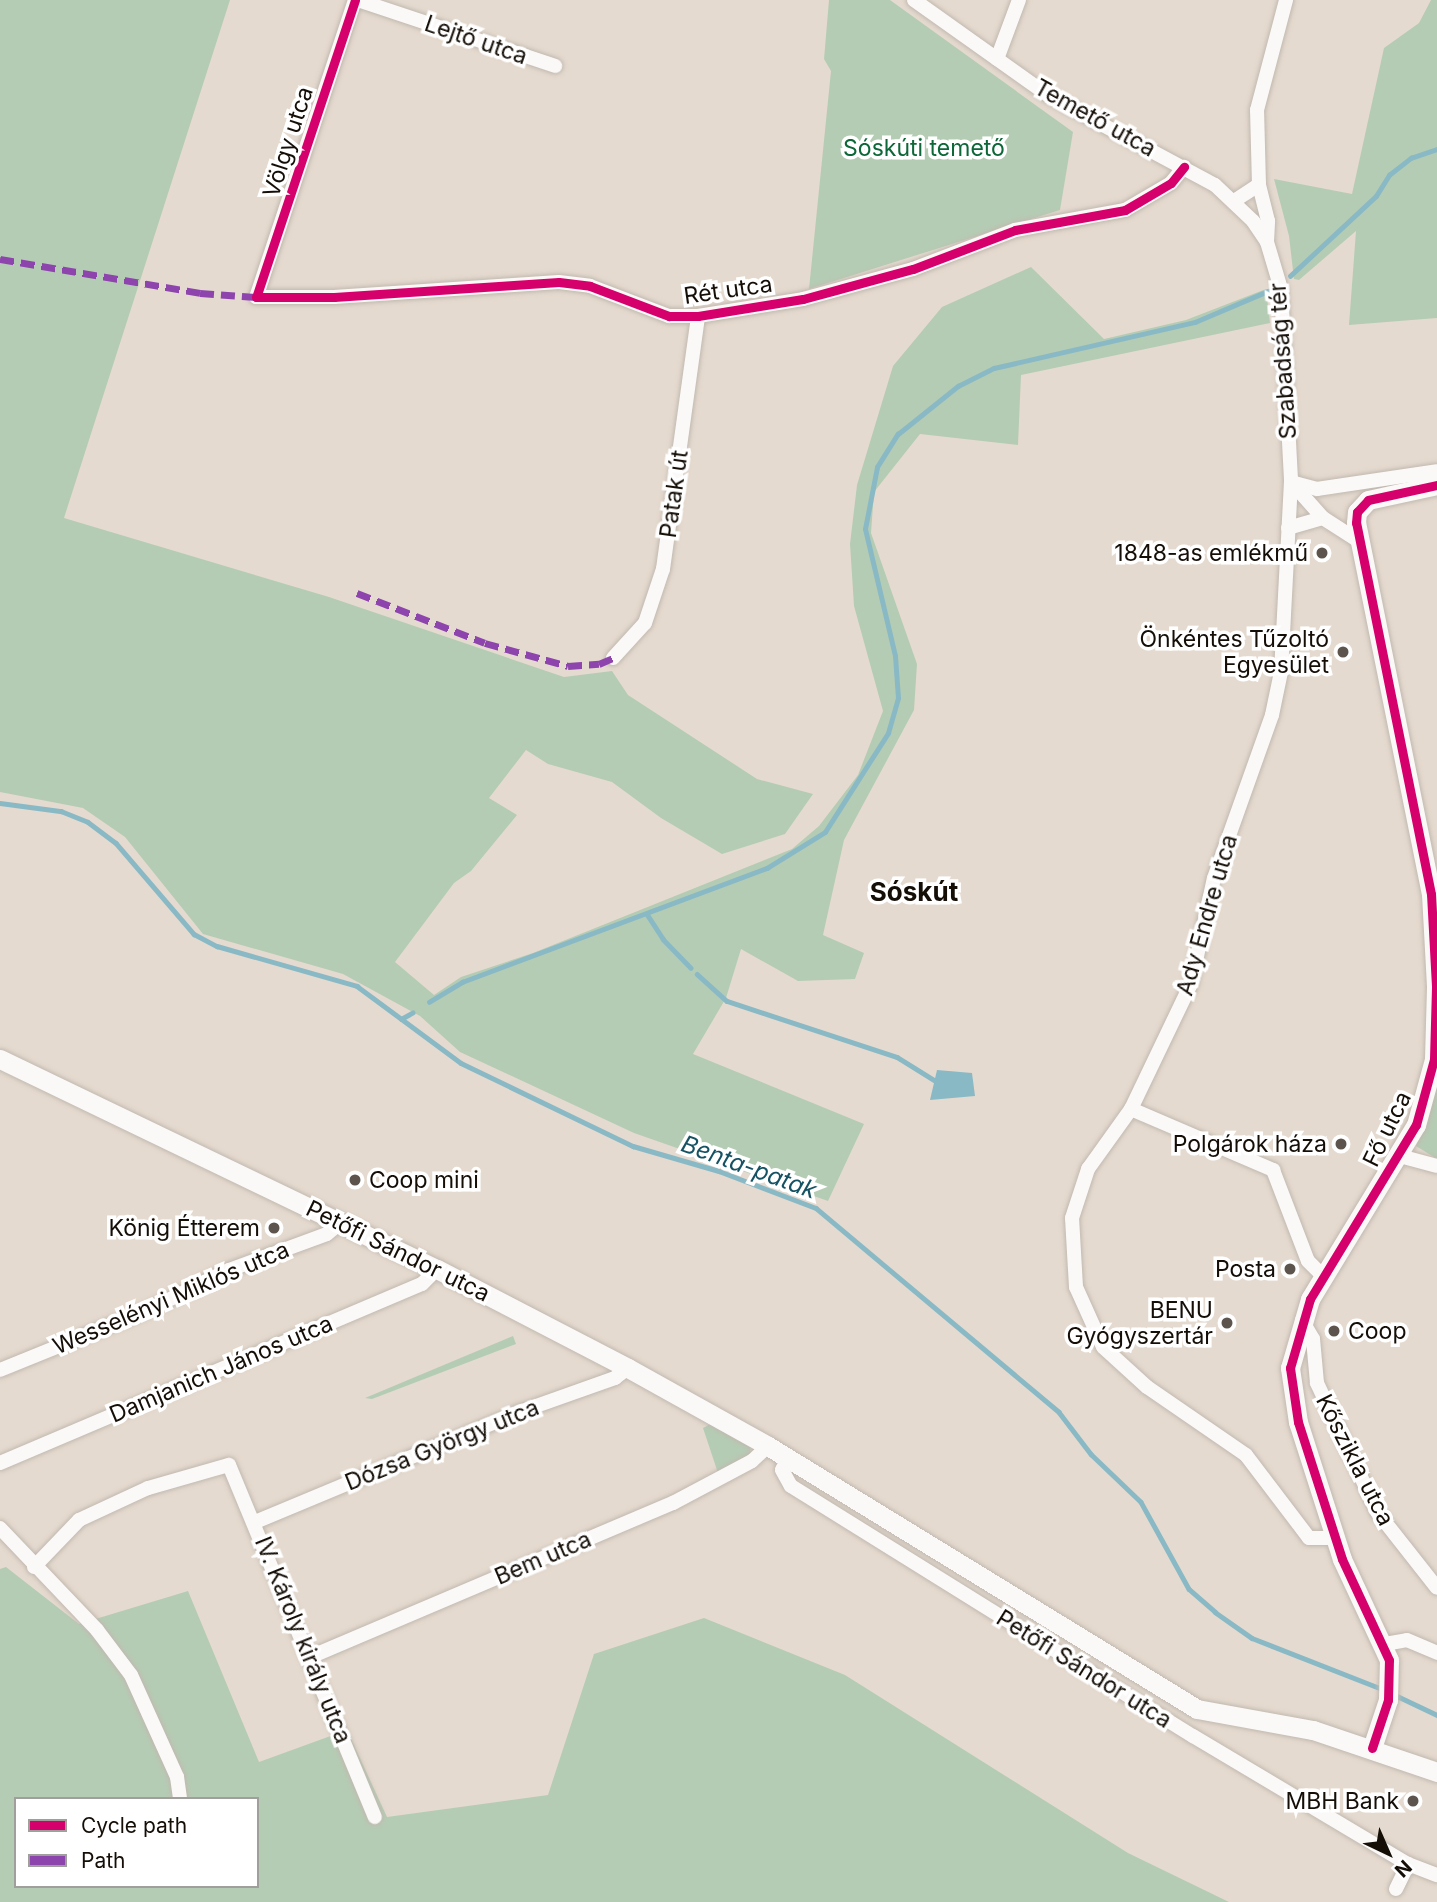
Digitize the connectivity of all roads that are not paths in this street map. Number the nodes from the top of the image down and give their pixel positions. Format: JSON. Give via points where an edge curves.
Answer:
{"nodes":[{"id":1,"x":356,"y":0,"type":"edge"},
{"id":2,"x":914,"y":0,"type":"edge"},
{"id":3,"x":1019,"y":0,"type":"edge"},
{"id":4,"x":1286,"y":0,"type":"edge"},
{"id":5,"x":998,"y":60,"type":"junction"},
{"id":6,"x":555,"y":66,"type":"dead end"},
{"id":7,"x":1184,"y":167,"type":"junction"},
{"id":8,"x":1259,"y":185,"type":"junction"},
{"id":9,"x":1234,"y":201,"type":"junction"},
{"id":10,"x":1267,"y":242,"type":"junction"},
{"id":11,"x":256,"y":296,"type":"joint"},
{"id":12,"x":698,"y":316,"type":"junction"},
{"id":13,"x":1437,"y":471,"type":"edge"},
{"id":14,"x":1291,"y":482,"type":"junction"},
{"id":15,"x":1437,"y":485,"type":"edge"},
{"id":16,"x":1323,"y":518,"type":"junction"},
{"id":17,"x":1288,"y":528,"type":"junction"},
{"id":18,"x":1357,"y":540,"type":"junction"},
{"id":19,"x":613,"y":658,"type":"dead end"},
{"id":20,"x":1436,"y":922,"type":"edge"},
{"id":21,"x":1436,"y":1037,"type":"edge"},
{"id":22,"x":0,"y":1059,"type":"edge"},
{"id":23,"x":1131,"y":1109,"type":"junction"},
{"id":24,"x":1400,"y":1156,"type":"junction"},
{"id":25,"x":1437,"y":1166,"type":"edge"},
{"id":26,"x":340,"y":1223,"type":"junction"},
{"id":27,"x":436,"y":1269,"type":"junction"},
{"id":28,"x":1322,"y":1275,"type":"junction"},
{"id":29,"x":1302,"y":1320,"type":"junction"},
{"id":30,"x":628,"y":1368,"type":"junction"},
{"id":31,"x":0,"y":1370,"type":"edge"},
{"id":32,"x":768,"y":1446,"type":"junction"},
{"id":33,"x":788,"y":1458,"type":"junction"},
{"id":34,"x":0,"y":1463,"type":"edge"},
{"id":35,"x":255,"y":1522,"type":"junction"},
{"id":36,"x":0,"y":1528,"type":"edge"},
{"id":37,"x":1336,"y":1538,"type":"junction"},
{"id":38,"x":34,"y":1567,"type":"junction"},
{"id":39,"x":1437,"y":1588,"type":"edge"},
{"id":40,"x":1387,"y":1652,"type":"junction"},
{"id":41,"x":1437,"y":1653,"type":"edge"},
{"id":42,"x":310,"y":1657,"type":"junction"},
{"id":43,"x":1372,"y":1748,"type":"junction"},
{"id":44,"x":1437,"y":1772,"type":"edge"},
{"id":45,"x":180,"y":1797,"type":"edge"},
{"id":46,"x":375,"y":1817,"type":"dead end"},
{"id":47,"x":1408,"y":1864,"type":"junction"},
{"id":48,"x":1437,"y":1875,"type":"edge"},
{"id":49,"x":1396,"y":1889,"type":"dead end"}],
"edges":[{"from":1,"to":6,"type":"street","name":"Lejtő utca"},
{"from":1,"to":11,"type":"street","name":"Völgy utca"},
{"from":2,"to":5,"type":"street","name":"Temető utca"},
{"from":3,"to":5,"type":"street"},
{"from":4,"to":8,"type":"street","via":[[1257,110]]},
{"from":5,"to":7,"type":"street","name":"Temető utca","via":[[1099,125]]},
{"from":7,"to":9,"type":"street","name":"Temető utca"},
{"from":7,"to":12,"type":"street","name":"Rét utca","via":[[1171,183],[1125,210],[1015,230],[920,266],[827,293]]},
{"from":8,"to":9,"type":"street"},
{"from":8,"to":10,"type":"street","via":[[1268,221]]},
{"from":9,"to":10,"type":"street","name":"Temető utca"},
{"from":10,"to":14,"type":"street","name":"Szabadság tér","via":[[1281,289]]},
{"from":11,"to":12,"type":"street","name":"Rét utca","via":[[334,297],[559,282],[590,286],[669,316]]},
{"from":12,"to":19,"type":"street","name":"Patak út","via":[[663,569],[645,623]]},
{"from":13,"to":14,"type":"street","via":[[1317,489]]},
{"from":14,"to":16,"type":"street"},
{"from":14,"to":17,"type":"street","name":"Ady Endre utca"},
{"from":15,"to":18,"type":"main road","via":[[1368,500],[1357,512]]},
{"from":16,"to":17,"type":"street"},
{"from":16,"to":18,"type":"street"},
{"from":17,"to":23,"type":"street","name":"Ady Endre utca","via":[[1279,693],[1214,878],[1191,984]]},
{"from":18,"to":20,"type":"main road","name":"Fő utca","via":[[1404,749]]},
{"from":20,"to":21,"type":"main road","name":"Fő utca"},
{"from":21,"to":24,"type":"main road","name":"Fő utca","via":[[1424,1105]]},
{"from":22,"to":26,"type":"main road","name":"Petőfi Sándor utca"},
{"from":23,"to":28,"type":"street","via":[[1273,1170],[1308,1261]]},
{"from":23,"to":37,"type":"street","name":"Ady Endre utca","via":[[1088,1169],[1072,1218],[1076,1287],[1095,1335],[1147,1387],[1246,1455],[1309,1538]]},
{"from":24,"to":25,"type":"street"},
{"from":24,"to":28,"type":"main road","name":"Fő utca"},
{"from":26,"to":27,"type":"main road","name":"Petőfi Sándor utca"},
{"from":26,"to":31,"type":"street","name":"Wesselényi Miklós utca","via":[[327,1234],[229,1270],[148,1310]]},
{"from":27,"to":30,"type":"main road","name":"Petőfi Sándor utca"},
{"from":27,"to":34,"type":"street","name":"Damjanich János utca","via":[[422,1284]]},
{"from":28,"to":29,"type":"main road","name":"Fő utca"},
{"from":29,"to":37,"type":"main road","name":"Fő utca","via":[[1292,1350],[1290,1385]]},
{"from":29,"to":39,"type":"street","name":"Kőszikla utca","via":[[1313,1339],[1317,1383],[1378,1513]]},
{"from":30,"to":32,"type":"main road","name":"Petőfi Sándor utca"},
{"from":30,"to":35,"type":"street","name":"Dózsa György utca","via":[[615,1378],[458,1437]]},
{"from":32,"to":33,"type":"main road","name":"Petőfi Sándor utca"},
{"from":32,"to":42,"type":"street","name":"Bem utca","via":[[752,1461],[673,1503]]},
{"from":33,"to":43,"type":"main road","name":"Petőfi Sándor utca","via":[[1197,1709],[1313,1730]]},
{"from":33,"to":47,"type":"street","name":"Petőfi Sándor utca","via":[[783,1478],[792,1486],[1171,1723]]},
{"from":35,"to":38,"type":"street","name":"IV. Károly király utca","via":[[229,1465],[148,1488],[79,1520]]},
{"from":35,"to":42,"type":"street","name":"IV. Károly király utca"},
{"from":36,"to":38,"type":"street"},
{"from":37,"to":40,"type":"main road","name":"Fő utca"},
{"from":38,"to":45,"type":"street","via":[[97,1630],[131,1675],[177,1777]]},
{"from":40,"to":41,"type":"street","via":[[1407,1640]]},
{"from":40,"to":43,"type":"main road","via":[[1388,1700]]},
{"from":42,"to":46,"type":"street","name":"IV. Károly király utca"},
{"from":43,"to":44,"type":"main road","name":"Petőfi Sándor utca"},
{"from":47,"to":48,"type":"street"},
{"from":47,"to":49,"type":"street"}]}
